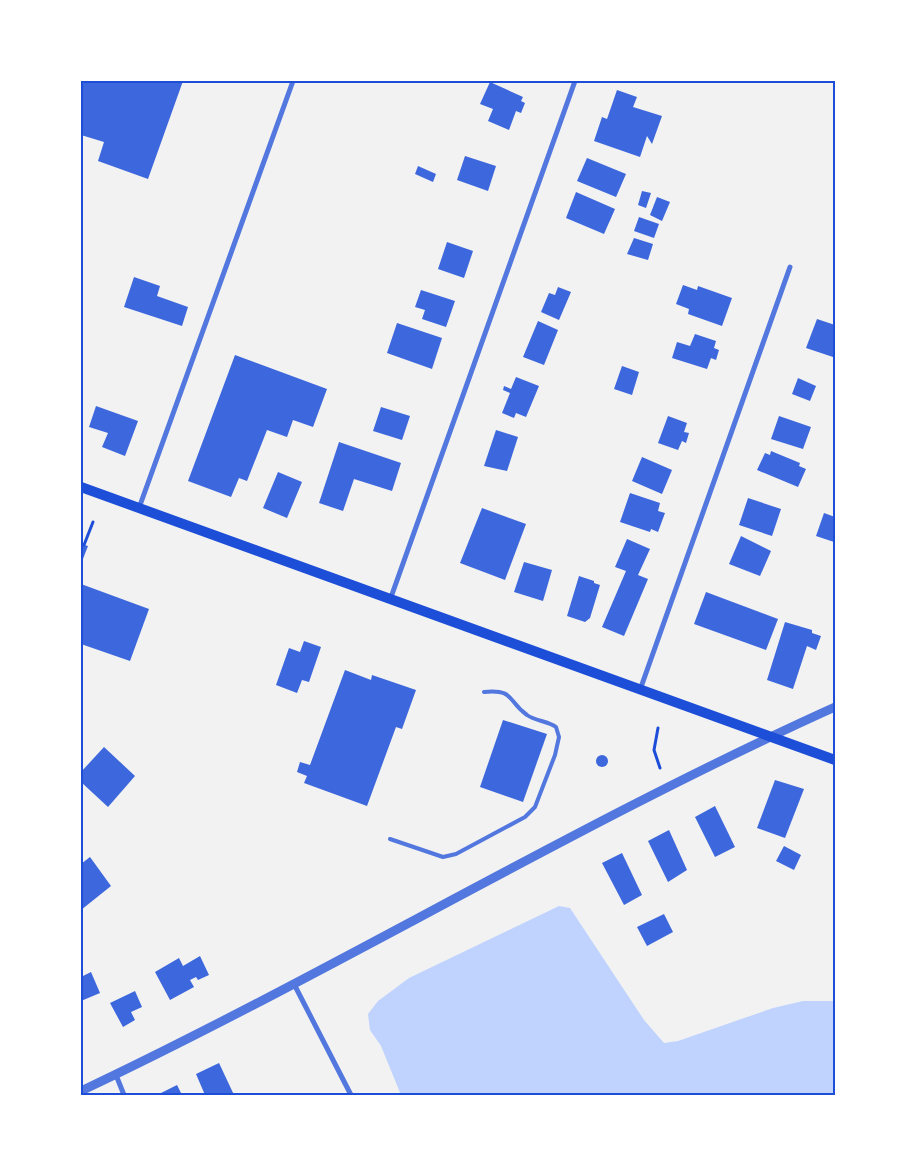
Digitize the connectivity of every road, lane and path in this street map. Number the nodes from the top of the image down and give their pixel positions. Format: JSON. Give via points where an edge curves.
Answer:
{"nodes":[{"id":1,"x":293,"y":81,"type":"edge"},
{"id":2,"x":575,"y":81,"type":"edge"},
{"id":3,"x":790,"y":267,"type":"dead end"},
{"id":4,"x":81,"y":487,"type":"edge"},
{"id":5,"x":139,"y":509,"type":"junction"},
{"id":6,"x":93,"y":522,"type":"dead end"},
{"id":7,"x":84,"y":545,"type":"dead end"},
{"id":8,"x":390,"y":601,"type":"junction"},
{"id":9,"x":640,"y":690,"type":"junction"},
{"id":10,"x":484,"y":692,"type":"dead end"},
{"id":11,"x":835,"y":707,"type":"edge"},
{"id":12,"x":658,"y":728,"type":"dead end"},
{"id":13,"x":770,"y":736,"type":"junction"},
{"id":14,"x":835,"y":760,"type":"edge"},
{"id":15,"x":660,"y":768,"type":"dead end"},
{"id":16,"x":390,"y":839,"type":"dead end"},
{"id":17,"x":294,"y":984,"type":"junction"},
{"id":18,"x":116,"y":1075,"type":"junction"},
{"id":19,"x":81,"y":1091,"type":"edge"},
{"id":20,"x":124,"y":1095,"type":"edge"},
{"id":21,"x":351,"y":1095,"type":"edge"}],
"edges":[{"from":1,"to":5,"type":"street"},
{"from":2,"to":8,"type":"street"},
{"from":3,"to":9,"type":"street"},
{"from":4,"to":5,"type":"main road"},
{"from":5,"to":8,"type":"main road"},
{"from":6,"to":7,"type":"path"},
{"from":8,"to":9,"type":"main road"},
{"from":9,"to":13,"type":"main road"},
{"from":10,"to":16,"type":"lane","via":[[498,691],[513,698],[528,716],[556,727],[559,737],[555,755],[535,807],[525,817],[456,854],[443,857]]},
{"from":11,"to":13,"type":"street"},
{"from":12,"to":15,"type":"path","via":[[654,750]]},
{"from":13,"to":14,"type":"main road"},
{"from":13,"to":17,"type":"street"},
{"from":17,"to":18,"type":"street"},
{"from":17,"to":21,"type":"street"},
{"from":18,"to":19,"type":"street"},
{"from":18,"to":20,"type":"street"}]}
